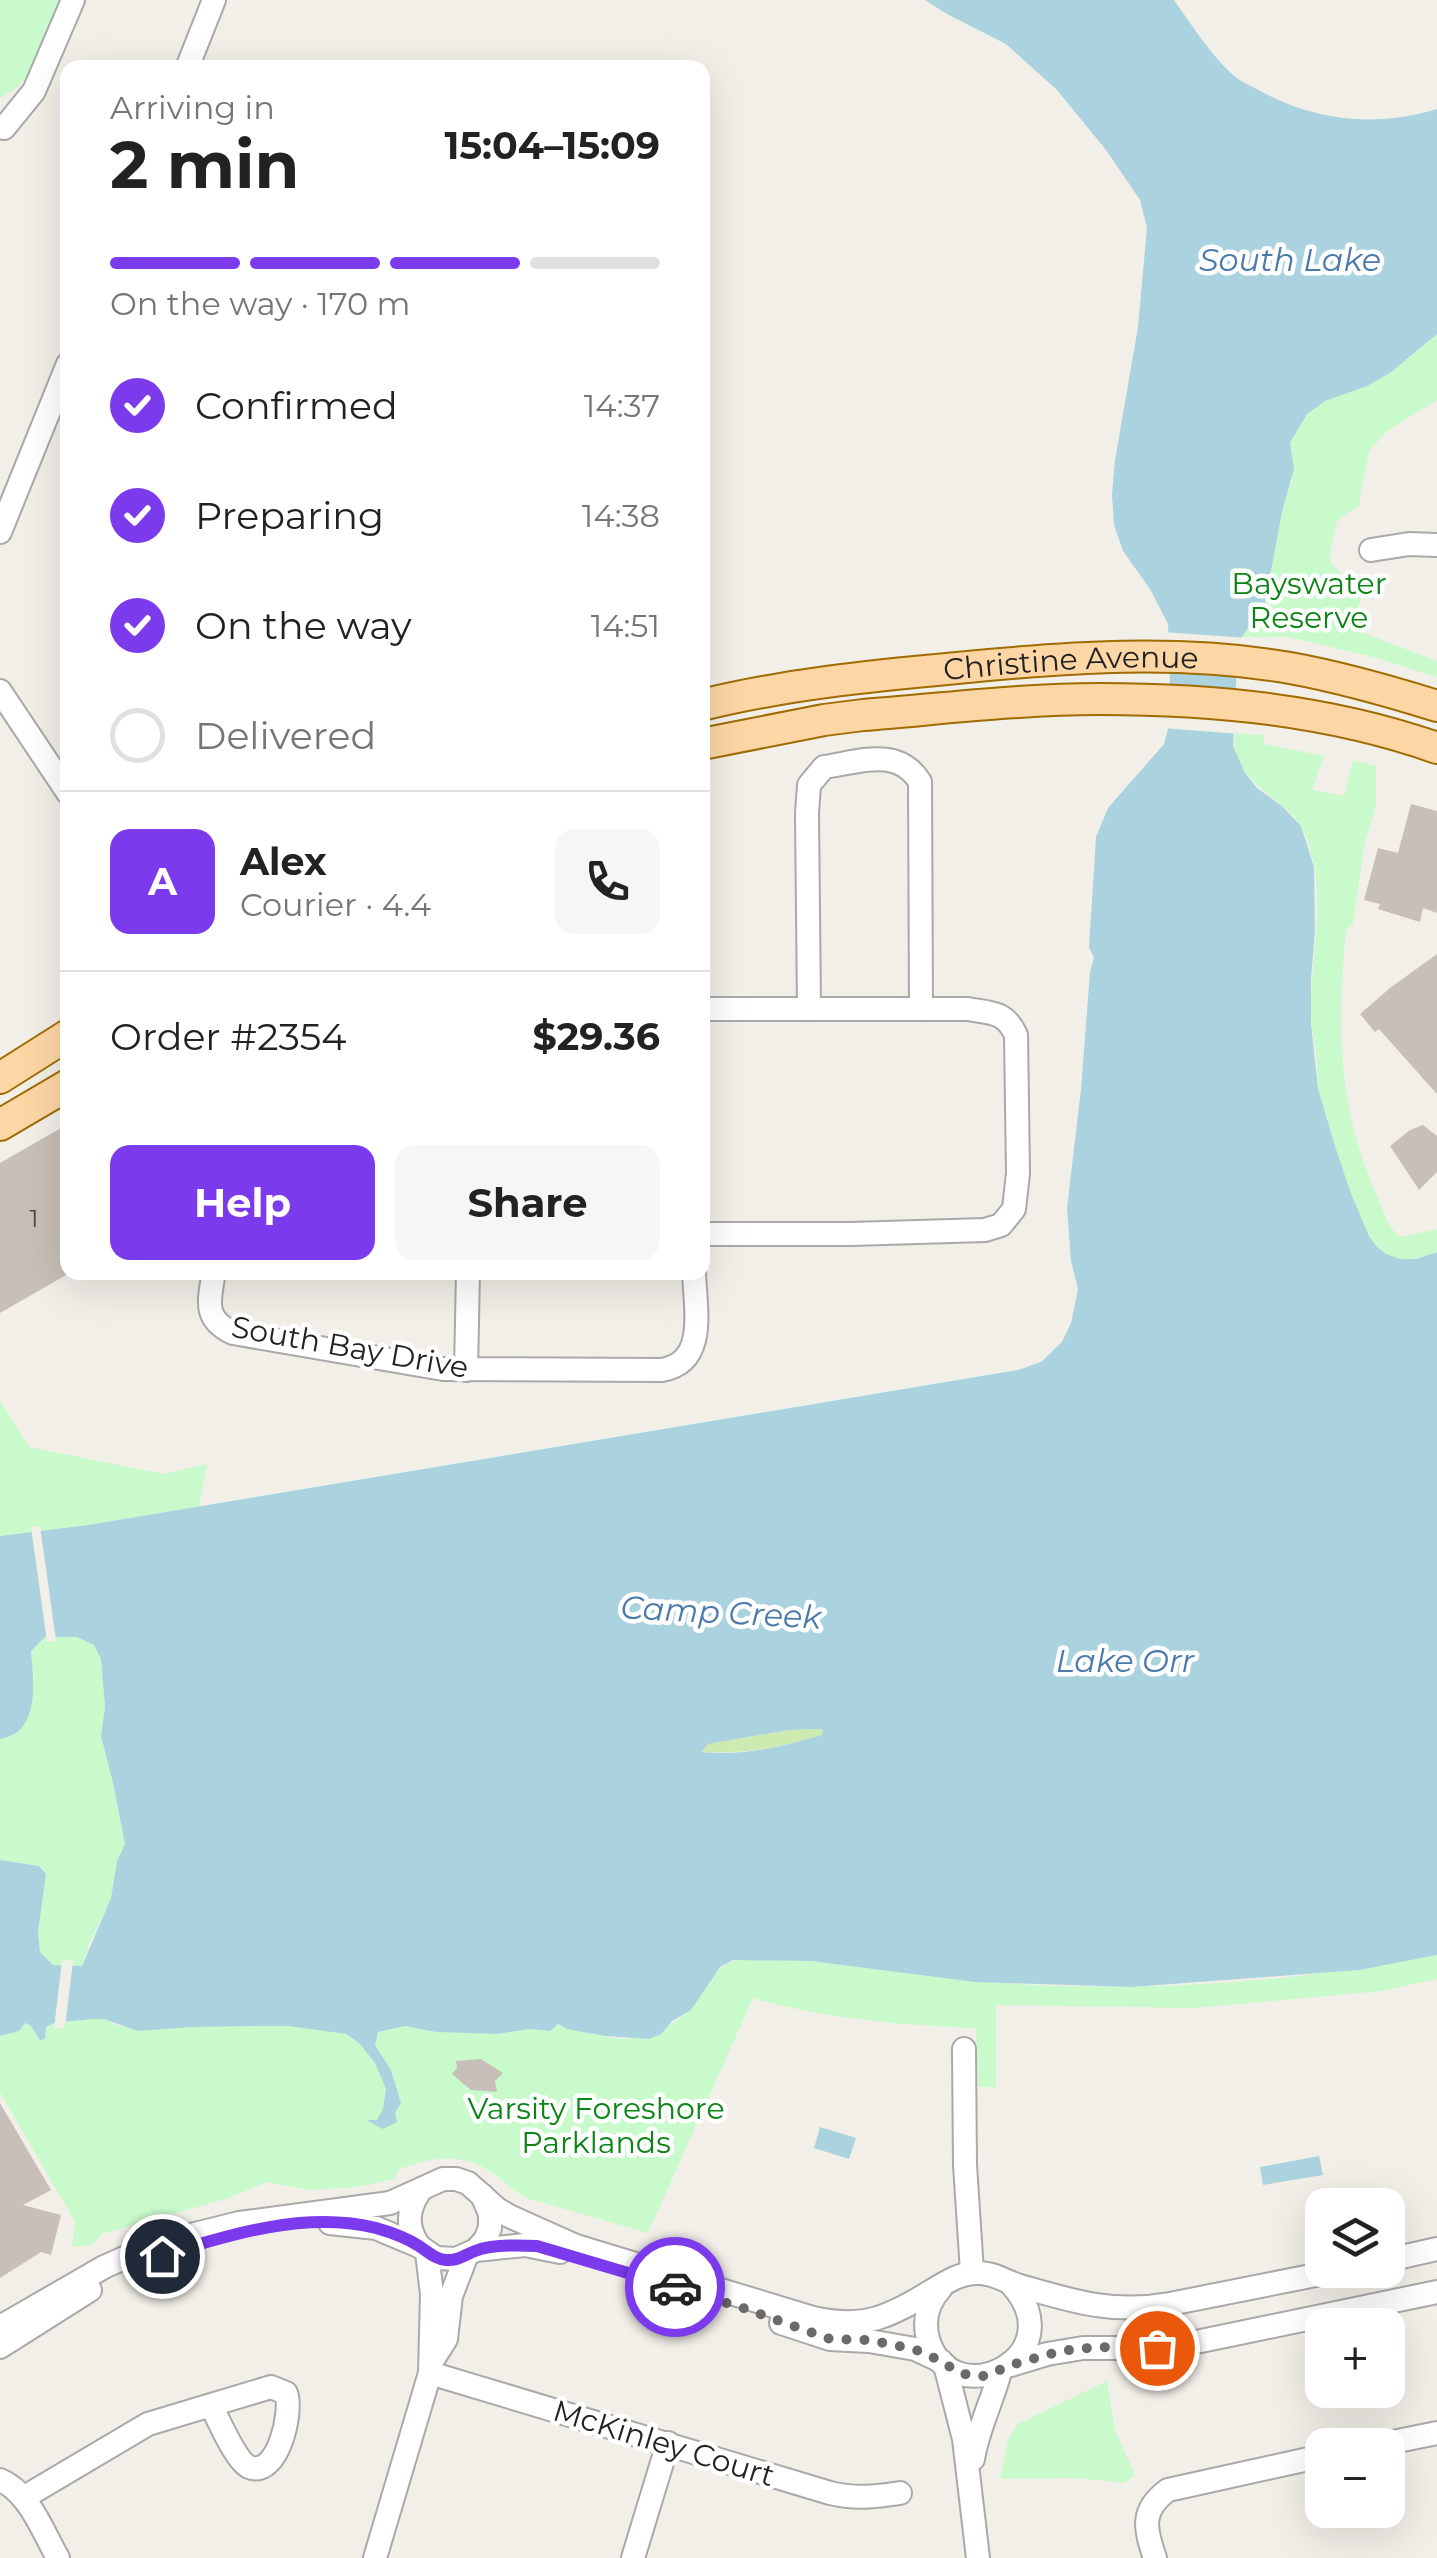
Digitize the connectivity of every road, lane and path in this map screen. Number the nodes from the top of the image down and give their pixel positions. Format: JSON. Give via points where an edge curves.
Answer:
{"nodes":[{"id":1,"x":73,"y":0,"type":"edge"},
{"id":2,"x":214,"y":0,"type":"edge"},
{"id":3,"x":190,"y":60,"type":"edge"},
{"id":4,"x":4,"y":128,"type":"dead end"},
{"id":5,"x":60,"y":384,"type":"edge"},
{"id":6,"x":0,"y":532,"type":"edge"},
{"id":7,"x":1437,"y":545,"type":"edge"},
{"id":8,"x":1370,"y":550,"type":"dead end"},
{"id":9,"x":0,"y":691,"type":"edge"},
{"id":10,"x":710,"y":703,"type":"edge"},
{"id":11,"x":1437,"y":706,"type":"edge"},
{"id":12,"x":710,"y":742,"type":"edge"},
{"id":13,"x":1437,"y":748,"type":"edge"},
{"id":14,"x":60,"y":781,"type":"edge"},
{"id":15,"x":710,"y":1009,"type":"edge"},
{"id":16,"x":810,"y":1009,"type":"junction"},
{"id":17,"x":920,"y":1009,"type":"junction"},
{"id":18,"x":60,"y":1040,"type":"edge"},
{"id":19,"x":0,"y":1078,"type":"edge"},
{"id":20,"x":60,"y":1090,"type":"edge"},
{"id":21,"x":0,"y":1125,"type":"edge"},
{"id":22,"x":710,"y":1234,"type":"edge"},
{"id":23,"x":213,"y":1280,"type":"edge"},
{"id":24,"x":468,"y":1280,"type":"edge"},
{"id":25,"x":694,"y":1280,"type":"edge"},
{"id":26,"x":466,"y":1370,"type":"junction"},
{"id":27,"x":964,"y":2049,"type":"dead end"},
{"id":28,"x":479,"y":2190,"type":"junction"},
{"id":29,"x":420,"y":2191,"type":"junction"},
{"id":30,"x":1437,"y":2249,"type":"edge"},
{"id":31,"x":423,"y":2250,"type":"junction"},
{"id":32,"x":471,"y":2254,"type":"junction"},
{"id":33,"x":1405,"y":2256,"type":"edge"},
{"id":34,"x":972,"y":2272,"type":"junction"},
{"id":35,"x":1305,"y":2277,"type":"edge"},
{"id":36,"x":946,"y":2283,"type":"junction"},
{"id":37,"x":1010,"y":2283,"type":"junction"},
{"id":38,"x":1437,"y":2292,"type":"edge"},
{"id":39,"x":40,"y":2322,"type":"junction"},
{"id":40,"x":0,"y":2327,"type":"edge"},
{"id":41,"x":0,"y":2338,"type":"edge"},
{"id":42,"x":0,"y":2347,"type":"edge"},
{"id":43,"x":943,"y":2363,"type":"junction"},
{"id":44,"x":431,"y":2367,"type":"junction"},
{"id":45,"x":1005,"y":2368,"type":"junction"},
{"id":46,"x":210,"y":2405,"type":"dead end"},
{"id":47,"x":1437,"y":2433,"type":"edge"},
{"id":48,"x":1405,"y":2440,"type":"edge"},
{"id":49,"x":668,"y":2443,"type":"junction"},
{"id":50,"x":1305,"y":2460,"type":"edge"},
{"id":51,"x":969,"y":2477,"type":"junction"},
{"id":52,"x":0,"y":2480,"type":"edge"},
{"id":53,"x":900,"y":2494,"type":"dead end"},
{"id":54,"x":23,"y":2498,"type":"junction"},
{"id":55,"x":58,"y":2558,"type":"edge"},
{"id":56,"x":375,"y":2558,"type":"edge"},
{"id":57,"x":633,"y":2558,"type":"edge"},
{"id":58,"x":978,"y":2558,"type":"edge"},
{"id":59,"x":1155,"y":2558,"type":"edge"}],
"edges":[{"from":1,"to":4,"type":"street","via":[[34,91]]},
{"from":2,"to":3,"type":"street"},
{"from":5,"to":6,"type":"street"},
{"from":7,"to":8,"type":"street"},
{"from":9,"to":14,"type":"street"},
{"from":10,"to":11,"type":"main road","name":"Christine Avenue","via":[[864,675],[1147,656],[1259,664]]},
{"from":12,"to":13,"type":"main road","name":"Christine Avenue","via":[[862,715],[1144,700],[1256,707],[1356,724]]},
{"from":15,"to":16,"type":"street"},
{"from":16,"to":17,"type":"street"},
{"from":16,"to":17,"type":"street","via":[[809,786],[824,767],[882,758],[900,761],[920,782]]},
{"from":17,"to":22,"type":"street","via":[[1000,1015],[1016,1035],[1018,1173],[1014,1209],[1002,1225]]},
{"from":18,"to":19,"type":"main road"},
{"from":20,"to":21,"type":"main road"},
{"from":23,"to":26,"type":"street","name":"South Bay Drive","via":[[213,1320],[233,1332]]},
{"from":24,"to":26,"type":"street"},
{"from":25,"to":26,"type":"street","name":"South Bay Drive","via":[[693,1347],[674,1368]]},
{"from":27,"to":34,"type":"street"},
{"from":28,"to":29,"type":"street","via":[[443,2179]]},
{"from":28,"to":32,"type":"street","via":[[490,2228]]},
{"from":28,"to":36,"type":"street","via":[[496,2209],[576,2246],[836,2323],[875,2319]]},
{"from":29,"to":31,"type":"street","via":[[409,2224]]},
{"from":29,"to":40,"type":"street","via":[[374,2207],[240,2223],[149,2248]]},
{"from":30,"to":33,"type":"street"},
{"from":31,"to":32,"type":"street","via":[[446,2260]]},
{"from":31,"to":39,"type":"street","via":[[356,2225],[269,2228],[133,2268]]},
{"from":31,"to":44,"type":"street","via":[[432,2294]]},
{"from":32,"to":43,"type":"street","via":[[537,2246],[819,2336],[892,2344]]},
{"from":32,"to":44,"type":"street"},
{"from":34,"to":36,"type":"street"},
{"from":34,"to":37,"type":"street"},
{"from":35,"to":37,"type":"street","via":[[1118,2309]]},
{"from":36,"to":43,"type":"street","via":[[928,2306],[926,2321],[932,2350]]},
{"from":37,"to":45,"type":"street","via":[[1028,2308],[1030,2324],[1022,2354]]},
{"from":38,"to":45,"type":"street","via":[[1200,2342],[1083,2348]]},
{"from":39,"to":41,"type":"street"},
{"from":39,"to":42,"type":"street"},
{"from":43,"to":45,"type":"street","via":[[972,2376]]},
{"from":43,"to":51,"type":"street"},
{"from":44,"to":49,"type":"street","name":"McKinley Court"},
{"from":44,"to":56,"type":"street"},
{"from":45,"to":51,"type":"street","via":[[983,2416]]},
{"from":46,"to":54,"type":"street","via":[[137,2429]]},
{"from":47,"to":48,"type":"street"},
{"from":49,"to":53,"type":"street","name":"McKinley Court","via":[[849,2498]]},
{"from":49,"to":57,"type":"street"},
{"from":50,"to":59,"type":"street","via":[[1168,2490],[1147,2521]]},
{"from":51,"to":58,"type":"street"},
{"from":52,"to":54,"type":"street"},
{"from":54,"to":55,"type":"street"}]}
